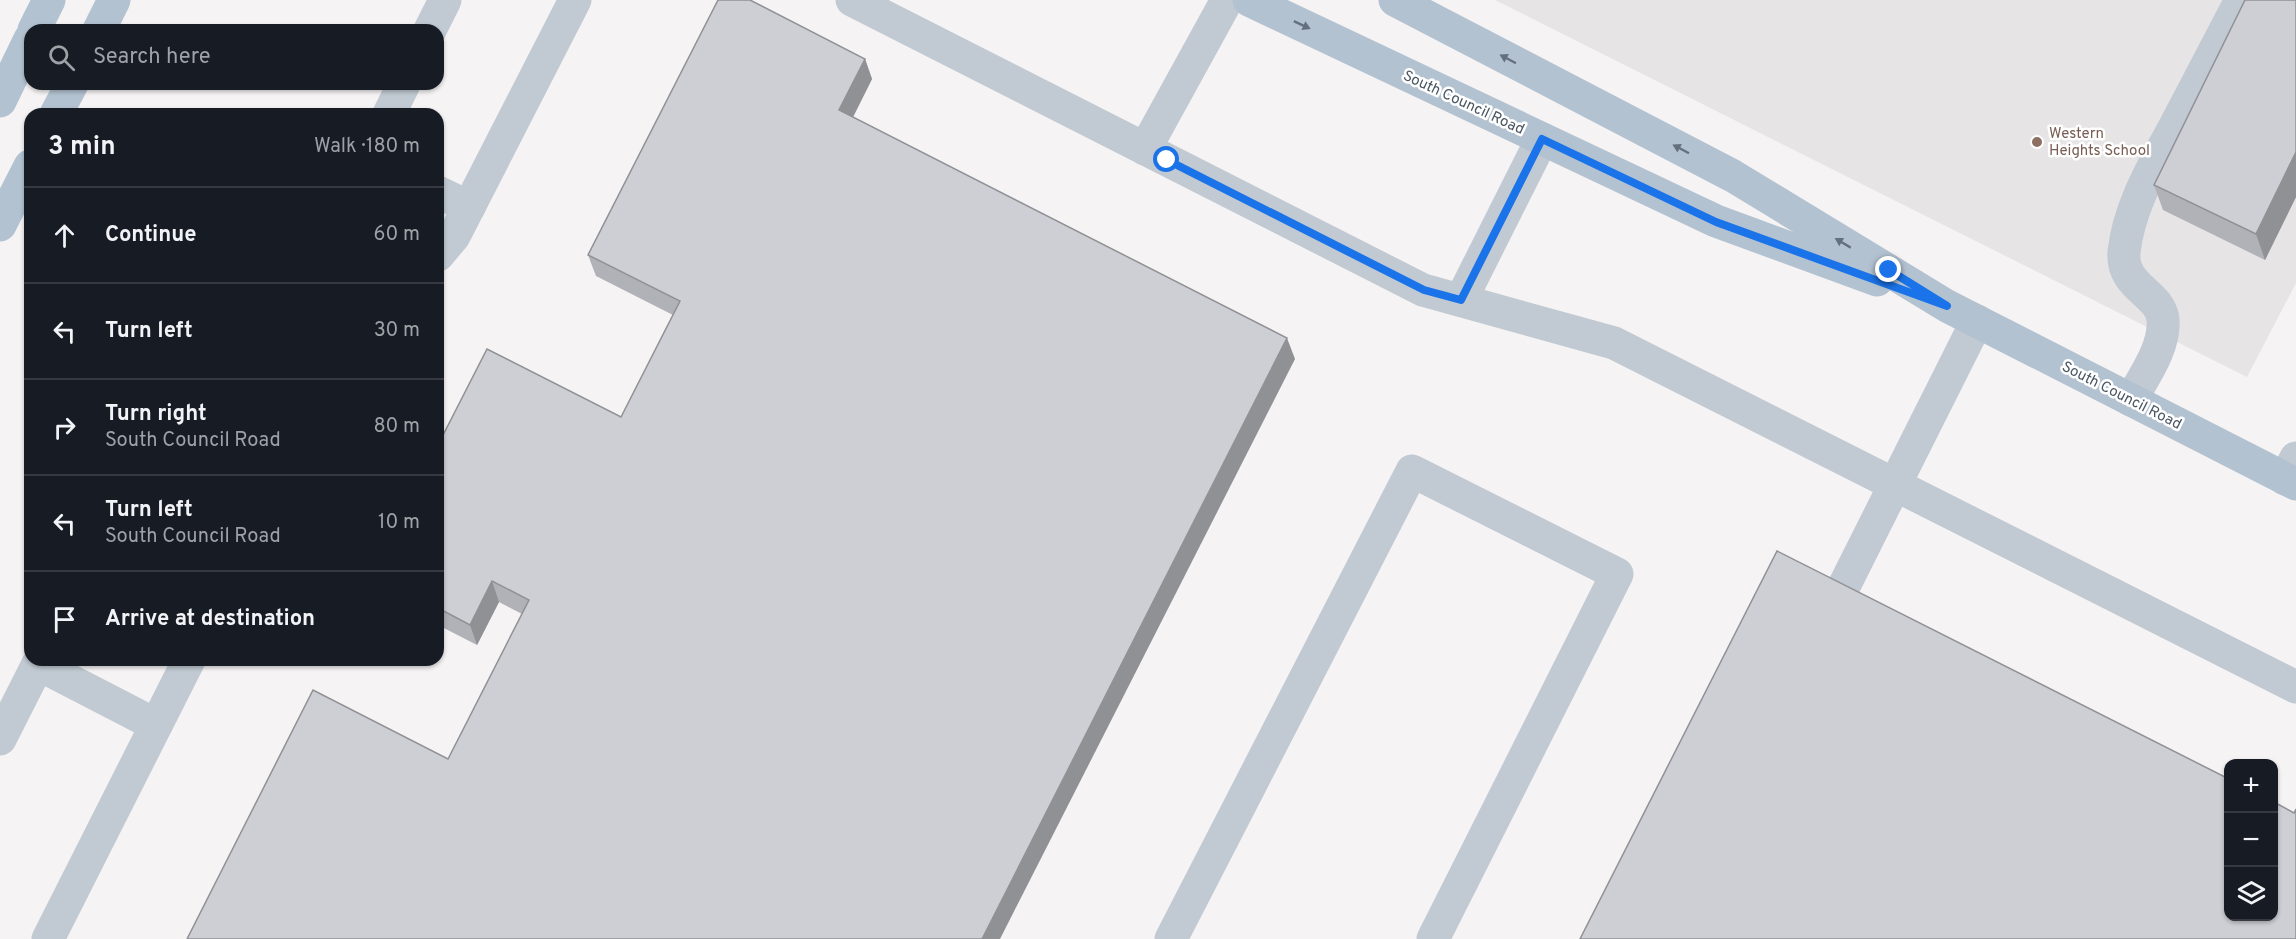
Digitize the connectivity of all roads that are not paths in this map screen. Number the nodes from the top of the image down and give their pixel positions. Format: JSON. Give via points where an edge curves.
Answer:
{"nodes":[{"id":1,"x":49,"y":0,"type":"edge"},
{"id":2,"x":114,"y":0,"type":"edge"},
{"id":3,"x":445,"y":0,"type":"edge"},
{"id":4,"x":575,"y":0,"type":"edge"},
{"id":5,"x":852,"y":0,"type":"edge"},
{"id":6,"x":1227,"y":0,"type":"edge"},
{"id":7,"x":1249,"y":0,"type":"edge"},
{"id":8,"x":1395,"y":0,"type":"edge"},
{"id":9,"x":2241,"y":0,"type":"edge"},
{"id":10,"x":37,"y":24,"type":"edge"},
{"id":11,"x":102,"y":24,"type":"edge"},
{"id":12,"x":433,"y":24,"type":"edge"},
{"id":13,"x":24,"y":51,"type":"edge"},
{"id":14,"x":69,"y":90,"type":"edge"},
{"id":15,"x":401,"y":90,"type":"edge"},
{"id":16,"x":0,"y":101,"type":"edge"},
{"id":17,"x":59,"y":108,"type":"edge"},
{"id":18,"x":392,"y":108,"type":"edge"},
{"id":19,"x":1542,"y":139,"type":"junction"},
{"id":20,"x":1145,"y":149,"type":"junction"},
{"id":21,"x":24,"y":178,"type":"edge"},
{"id":22,"x":444,"y":195,"type":"edge"},
{"id":23,"x":468,"y":207,"type":"junction"},
{"id":24,"x":0,"y":225,"type":"edge"},
{"id":25,"x":444,"y":248,"type":"edge"},
{"id":26,"x":1461,"y":300,"type":"junction"},
{"id":27,"x":1947,"y":306,"type":"junction"},
{"id":28,"x":1977,"y":321,"type":"junction"},
{"id":29,"x":2131,"y":400,"type":"junction"},
{"id":30,"x":2292,"y":474,"type":"edge"},
{"id":31,"x":1895,"y":485,"type":"junction"},
{"id":32,"x":1838,"y":598,"type":"edge"},
{"id":33,"x":37,"y":666,"type":"edge"},
{"id":34,"x":46,"y":666,"type":"edge"},
{"id":35,"x":186,"y":666,"type":"edge"},
{"id":36,"x":2296,"y":687,"type":"edge"},
{"id":37,"x":156,"y":725,"type":"junction"},
{"id":38,"x":0,"y":739,"type":"edge"},
{"id":39,"x":48,"y":939,"type":"edge"},
{"id":40,"x":1171,"y":939,"type":"edge"},
{"id":41,"x":1433,"y":939,"type":"edge"}],
"edges":[{"from":1,"to":10,"type":"main road"},
{"from":2,"to":11,"type":"main road"},
{"from":3,"to":12,"type":"lane"},
{"from":4,"to":23,"type":"lane"},
{"from":5,"to":20,"type":"lane"},
{"from":6,"to":20,"type":"lane"},
{"from":7,"to":19,"type":"main road","name":"South Council Road","one_way":true},
{"from":27,"to":8,"type":"main road","name":"South Council Road","one_way":true,"via":[[1733,176]]},
{"from":9,"to":29,"type":"lane","via":[[2142,190],[2129,229],[2125,273],[2158,308],[2163,319],[2160,344]]},
{"from":13,"to":16,"type":"main road"},
{"from":14,"to":17,"type":"main road"},
{"from":15,"to":18,"type":"lane"},
{"from":19,"to":26,"type":"lane"},
{"from":19,"to":27,"type":"main road","name":"South Council Road","via":[[1716,222]]},
{"from":20,"to":26,"type":"lane","via":[[1424,290]]},
{"from":21,"to":24,"type":"main road"},
{"from":22,"to":23,"type":"lane"},
{"from":23,"to":25,"type":"lane"},
{"from":26,"to":31,"type":"lane","via":[[1614,344]]},
{"from":27,"to":28,"type":"main road","name":"South Council Road"},
{"from":28,"to":29,"type":"main road","name":"South Council Road"},
{"from":28,"to":31,"type":"lane"},
{"from":29,"to":30,"type":"main road","name":"South Council Road"},
{"from":31,"to":32,"type":"lane"},
{"from":31,"to":36,"type":"lane"},
{"from":33,"to":38,"type":"lane"},
{"from":34,"to":37,"type":"lane"},
{"from":35,"to":37,"type":"lane"},
{"from":37,"to":39,"type":"lane"},
{"from":40,"to":41,"type":"lane","via":[[1412,471],[1617,574]]}]}
